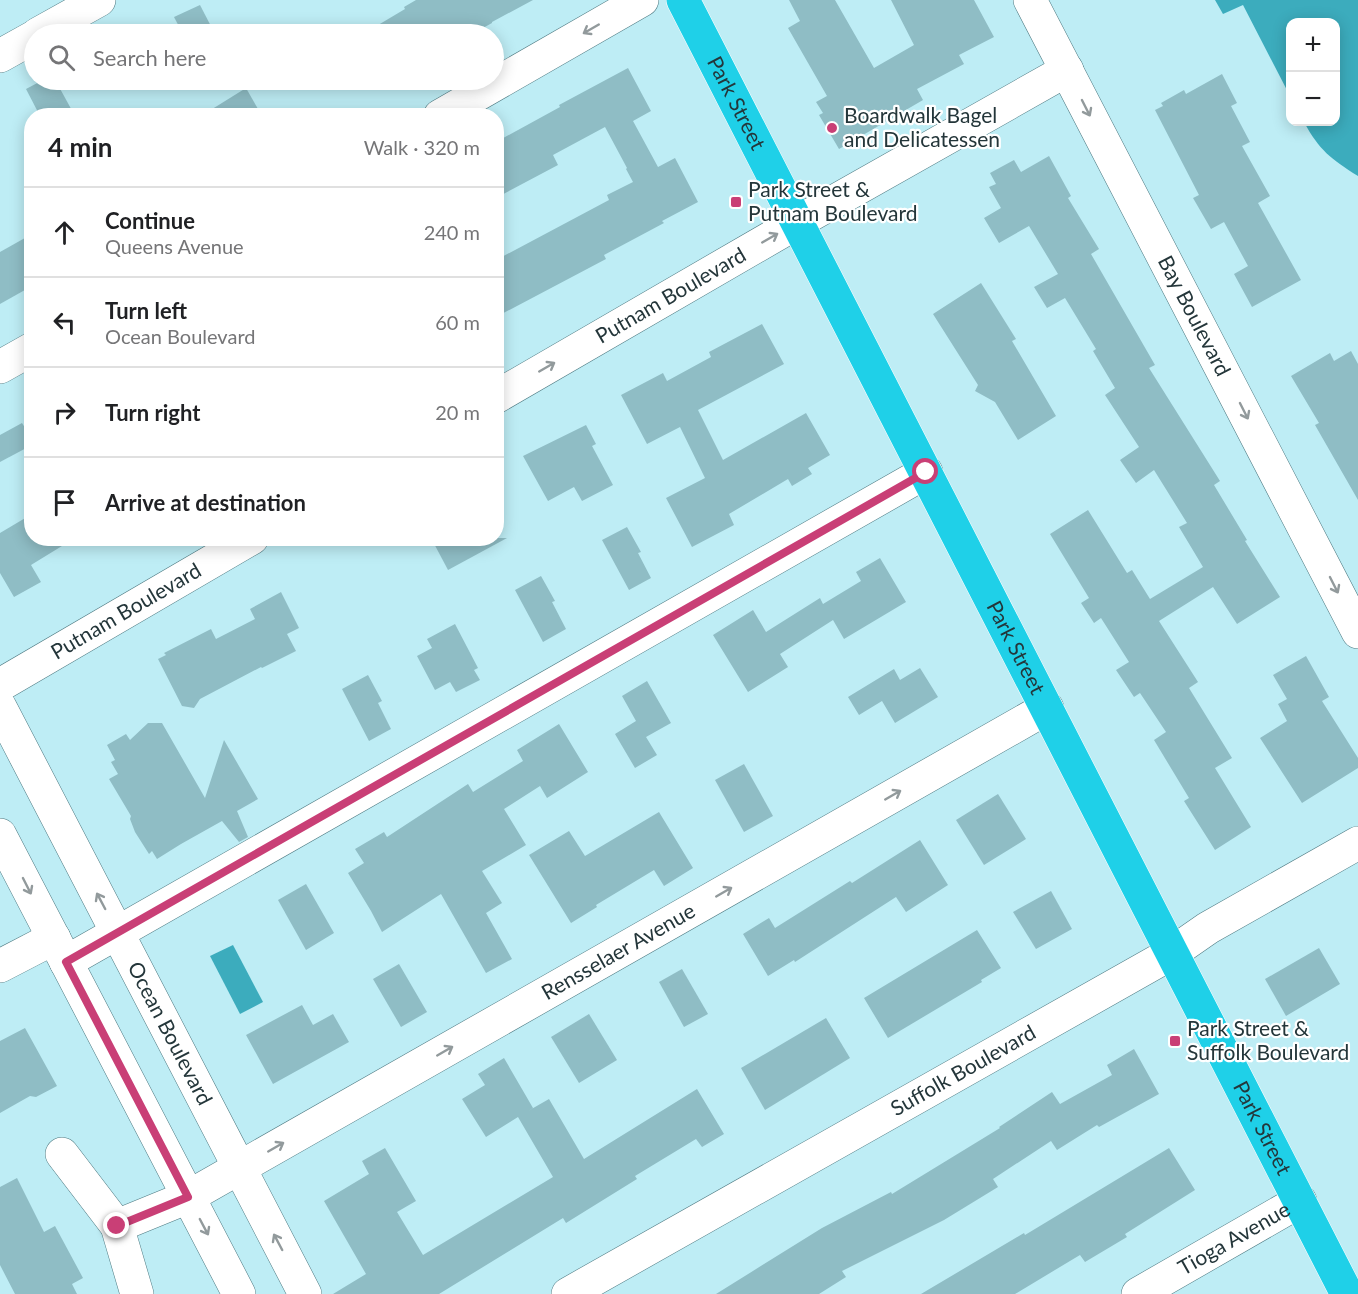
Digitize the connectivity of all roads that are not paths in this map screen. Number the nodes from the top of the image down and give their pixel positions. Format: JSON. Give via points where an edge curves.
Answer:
{"nodes":[{"id":1,"x":99,"y":0,"type":"edge"},
{"id":2,"x":642,"y":0,"type":"edge"},
{"id":3,"x":683,"y":0,"type":"edge"},
{"id":4,"x":1030,"y":0,"type":"edge"},
{"id":5,"x":57,"y":24,"type":"edge"},
{"id":6,"x":24,"y":43,"type":"edge"},
{"id":7,"x":0,"y":56,"type":"edge"},
{"id":8,"x":1067,"y":70,"type":"junction"},
{"id":9,"x":504,"y":79,"type":"edge"},
{"id":10,"x":485,"y":90,"type":"edge"},
{"id":11,"x":454,"y":108,"type":"edge"},
{"id":12,"x":798,"y":222,"type":"junction"},
{"id":13,"x":24,"y":354,"type":"edge"},
{"id":14,"x":0,"y":367,"type":"edge"},
{"id":15,"x":504,"y":392,"type":"edge"},
{"id":16,"x":926,"y":472,"type":"junction"},
{"id":17,"x":238,"y":546,"type":"edge"},
{"id":18,"x":1358,"y":632,"type":"edge"},
{"id":19,"x":0,"y":685,"type":"edge"},
{"id":20,"x":0,"y":707,"type":"edge"},
{"id":21,"x":1047,"y":708,"type":"junction"},
{"id":22,"x":0,"y":835,"type":"edge"},
{"id":23,"x":1358,"y":843,"type":"edge"},
{"id":24,"x":118,"y":933,"type":"junction"},
{"id":25,"x":60,"y":950,"type":"junction"},
{"id":26,"x":1172,"y":953,"type":"junction"},
{"id":27,"x":0,"y":966,"type":"edge"},
{"id":28,"x":62,"y":1154,"type":"dead end"},
{"id":29,"x":240,"y":1168,"type":"junction"},
{"id":30,"x":188,"y":1197,"type":"junction"},
{"id":31,"x":1300,"y":1201,"type":"junction"},
{"id":32,"x":117,"y":1226,"type":"junction"},
{"id":33,"x":137,"y":1294,"type":"edge"},
{"id":34,"x":239,"y":1294,"type":"edge"},
{"id":35,"x":305,"y":1294,"type":"edge"},
{"id":36,"x":568,"y":1294,"type":"edge"},
{"id":37,"x":1138,"y":1294,"type":"edge"},
{"id":38,"x":1347,"y":1294,"type":"edge"}],
"edges":[{"from":1,"to":5,"type":"street"},
{"from":2,"to":9,"type":"street","one_way":true},
{"from":3,"to":12,"type":"highway","name":"Park Street"},
{"from":4,"to":8,"type":"street","name":"Bay Boulevard"},
{"from":6,"to":7,"type":"street"},
{"from":8,"to":12,"type":"street","name":"Putnam Boulevard"},
{"from":8,"to":18,"type":"street","name":"Bay Boulevard","one_way":true},
{"from":10,"to":11,"type":"street","one_way":true},
{"from":15,"to":12,"type":"street","name":"Putnam Boulevard","one_way":true},
{"from":12,"to":16,"type":"highway","name":"Park Street"},
{"from":13,"to":14,"type":"street"},
{"from":16,"to":21,"type":"highway","name":"Park Street"},
{"from":16,"to":24,"type":"street"},
{"from":17,"to":19,"type":"street","name":"Putnam Boulevard"},
{"from":24,"to":20,"type":"street","name":"Ocean Boulevard","one_way":true},
{"from":21,"to":26,"type":"highway","name":"Park Street"},
{"from":29,"to":21,"type":"street","name":"Rensselaer Avenue","one_way":true},
{"from":22,"to":25,"type":"street","one_way":true},
{"from":23,"to":26,"type":"street","name":"Suffolk Boulevard","via":[[1208,928]]},
{"from":24,"to":25,"type":"street"},
{"from":24,"to":29,"type":"street","name":"Ocean Boulevard"},
{"from":25,"to":27,"type":"street"},
{"from":25,"to":30,"type":"street"},
{"from":26,"to":31,"type":"highway","name":"Park Street"},
{"from":26,"to":36,"type":"street","name":"Suffolk Boulevard"},
{"from":28,"to":32,"type":"street"},
{"from":29,"to":30,"type":"street","name":"Rensselaer Avenue"},
{"from":35,"to":29,"type":"street","name":"Ocean Boulevard","one_way":true},
{"from":30,"to":32,"type":"street","name":"Rensselaer Avenue"},
{"from":30,"to":34,"type":"street","one_way":true},
{"from":31,"to":37,"type":"street","name":"Tioga Avenue"},
{"from":31,"to":38,"type":"highway","name":"Park Street"},
{"from":32,"to":33,"type":"street"}]}
